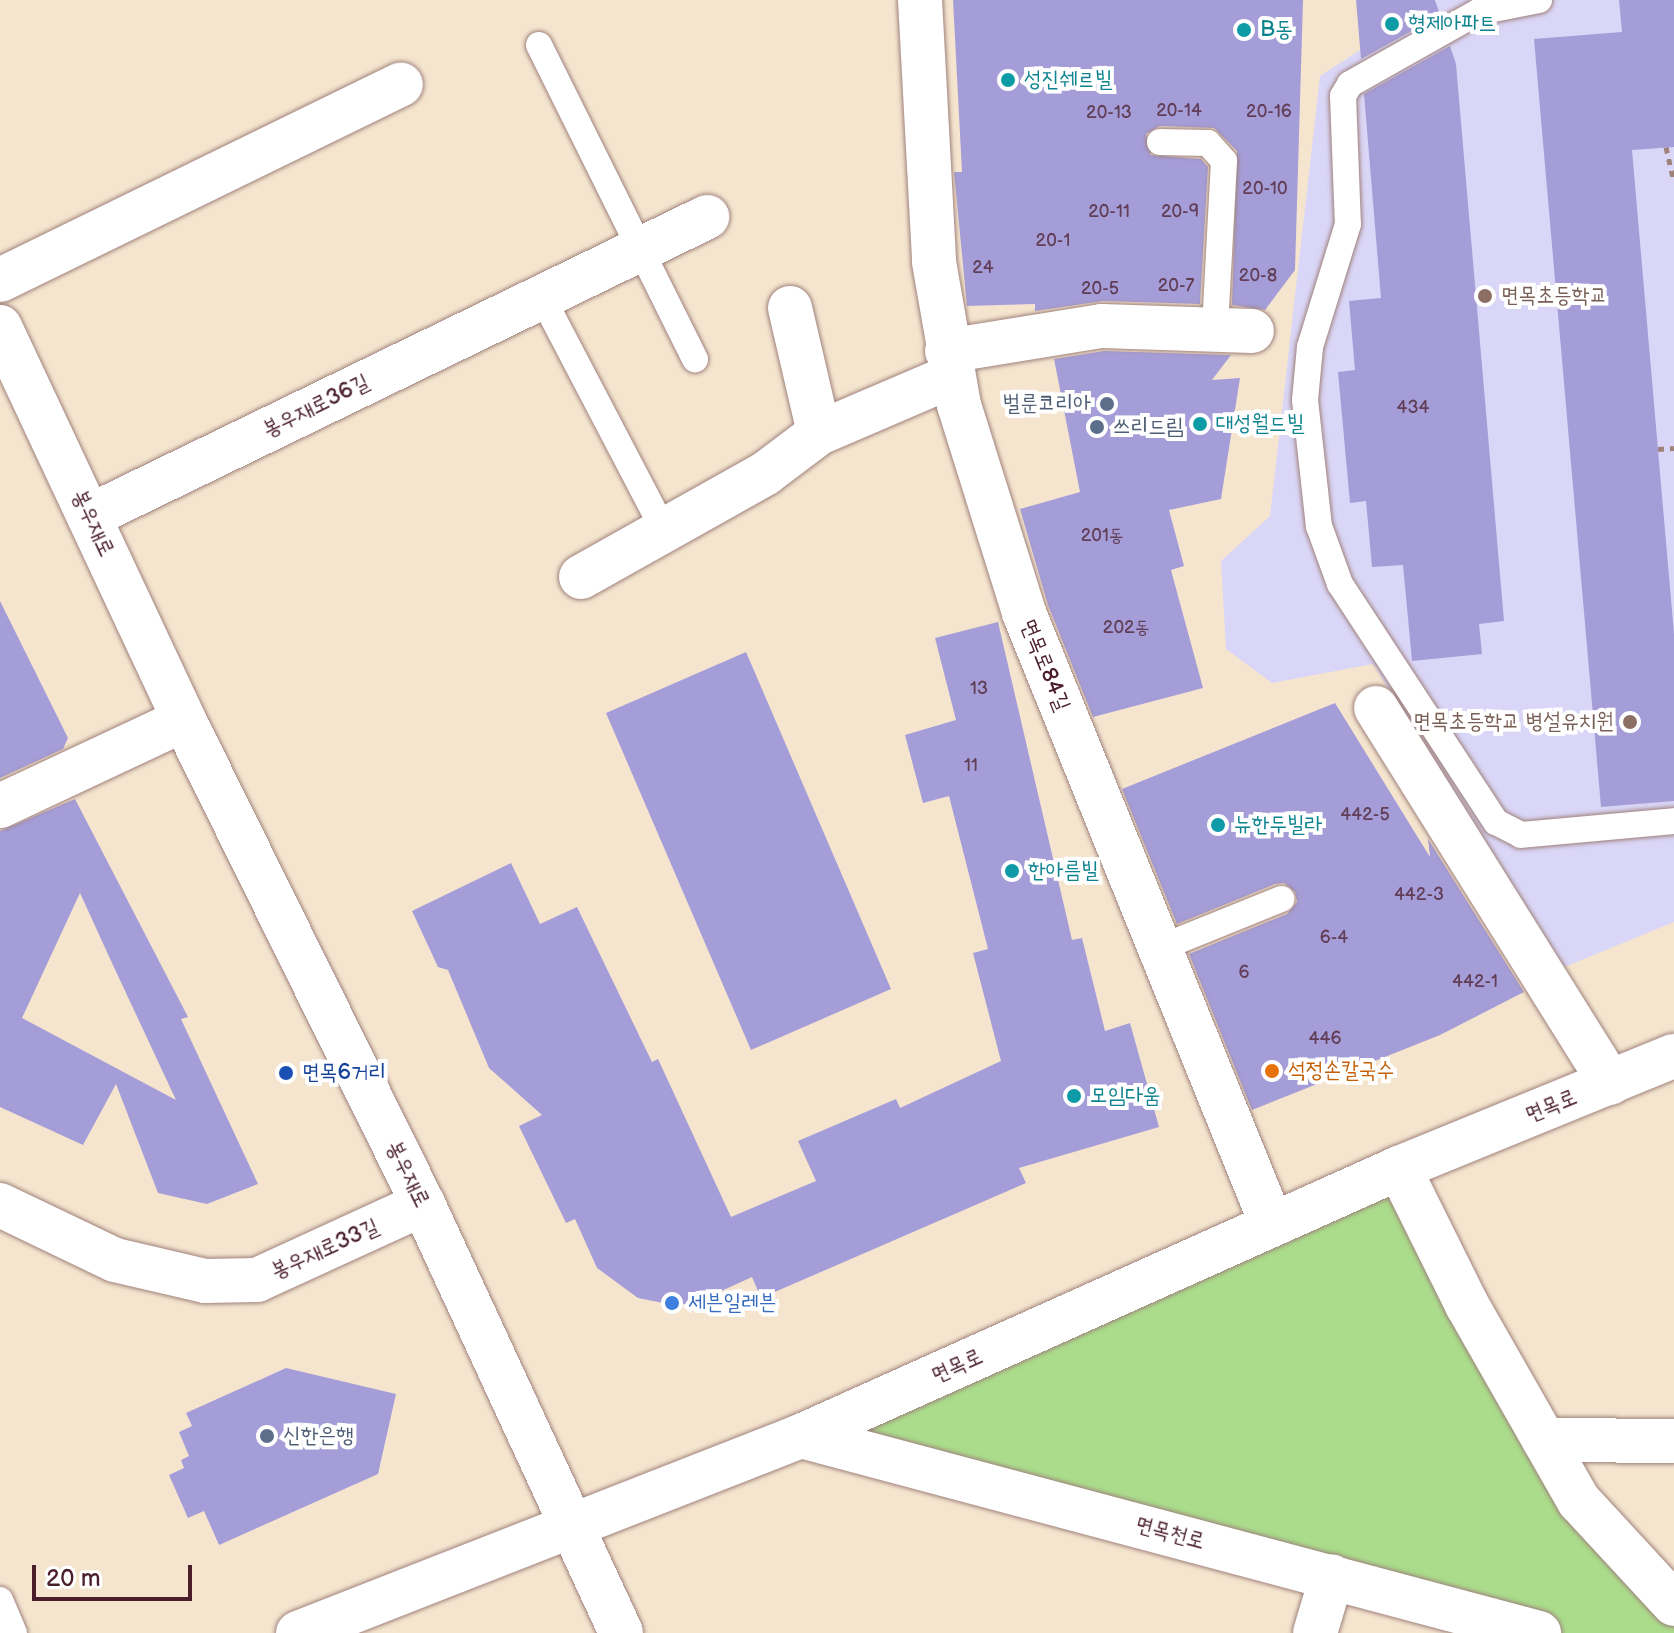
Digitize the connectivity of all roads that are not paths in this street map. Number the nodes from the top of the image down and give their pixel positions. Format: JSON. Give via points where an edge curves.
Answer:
{"nodes":[{"id":1,"x":920,"y":0,"type":"edge"},
{"id":2,"x":1539,"y":0,"type":"edge"},
{"id":3,"x":539,"y":45,"type":"dead end"},
{"id":4,"x":401,"y":84,"type":"dead end"},
{"id":5,"x":1160,"y":142,"type":"dead end"},
{"id":6,"x":707,"y":217,"type":"dead end"},
{"id":7,"x":641,"y":249,"type":"junction"},
{"id":8,"x":0,"y":280,"type":"edge"},
{"id":9,"x":542,"y":297,"type":"junction"},
{"id":10,"x":790,"y":308,"type":"dead end"},
{"id":11,"x":0,"y":327,"type":"edge"},
{"id":12,"x":1233,"y":330,"type":"joint"},
{"id":13,"x":695,"y":359,"type":"dead end"},
{"id":14,"x":950,"y":363,"type":"junction"},
{"id":15,"x":819,"y":433,"type":"junction"},
{"id":16,"x":90,"y":516,"type":"junction"},
{"id":17,"x":664,"y":530,"type":"junction"},
{"id":18,"x":581,"y":577,"type":"dead end"},
{"id":19,"x":1376,"y":708,"type":"dead end"},
{"id":20,"x":184,"y":720,"type":"junction"},
{"id":21,"x":0,"y":806,"type":"edge"},
{"id":22,"x":1674,"y":821,"type":"edge"},
{"id":23,"x":1281,"y":899,"type":"dead end"},
{"id":24,"x":1160,"y":948,"type":"junction"},
{"id":25,"x":1674,"y":1056,"type":"edge"},
{"id":26,"x":1610,"y":1083,"type":"junction"},
{"id":27,"x":1399,"y":1168,"type":"junction"},
{"id":28,"x":423,"y":1204,"type":"junction"},
{"id":29,"x":2,"y":1210,"type":"edge"},
{"id":30,"x":1272,"y":1225,"type":"junction"},
{"id":31,"x":801,"y":1436,"type":"junction"},
{"id":32,"x":1544,"y":1440,"type":"junction"},
{"id":33,"x":1674,"y":1441,"type":"edge"},
{"id":34,"x":569,"y":1527,"type":"junction"},
{"id":35,"x":1332,"y":1576,"type":"junction"},
{"id":36,"x":0,"y":1600,"type":"edge"},
{"id":37,"x":1674,"y":1604,"type":"edge"},
{"id":38,"x":14,"y":1633,"type":"edge"},
{"id":39,"x":298,"y":1633,"type":"edge"},
{"id":40,"x":621,"y":1633,"type":"edge"},
{"id":41,"x":1315,"y":1633,"type":"edge"},
{"id":42,"x":1539,"y":1633,"type":"edge"}],
"edges":[{"from":1,"to":14,"type":"street","name":"면목로84길","via":[[930,217]]},
{"from":2,"to":22,"type":"lane","via":[[1478,12],[1350,84],[1343,96],[1348,224],[1310,347],[1305,400],[1317,515],[1322,544],[1340,584],[1496,822],[1521,835]]},
{"from":3,"to":7,"type":"lane"},
{"from":4,"to":8,"type":"street"},
{"from":5,"to":12,"type":"lane","via":[[1208,143],[1224,161]]},
{"from":6,"to":7,"type":"street","name":"봉우재로36길"},
{"from":7,"to":9,"type":"street","name":"봉우재로36길"},
{"from":7,"to":13,"type":"lane"},
{"from":9,"to":16,"type":"street","name":"봉우재로36길"},
{"from":9,"to":17,"type":"lane"},
{"from":10,"to":15,"type":"street"},
{"from":11,"to":16,"type":"street","name":"봉우재로"},
{"from":12,"to":14,"type":"street","via":[[1091,327]]},
{"from":14,"to":15,"type":"street"},
{"from":14,"to":24,"type":"street","name":"면목로84길","via":[[1024,613]]},
{"from":15,"to":17,"type":"street","via":[[766,473]]},
{"from":16,"to":20,"type":"street","name":"봉우재로"},
{"from":17,"to":18,"type":"street"},
{"from":19,"to":26,"type":"street"},
{"from":20,"to":21,"type":"street"},
{"from":20,"to":28,"type":"street","name":"봉우재로"},
{"from":23,"to":24,"type":"lane"},
{"from":24,"to":30,"type":"street","name":"면목로84길"},
{"from":25,"to":26,"type":"street","name":"면목로"},
{"from":26,"to":27,"type":"street","name":"면목로"},
{"from":27,"to":30,"type":"street","name":"면목로"},
{"from":27,"to":32,"type":"street","via":[[1467,1305]]},
{"from":28,"to":29,"type":"street","name":"봉우재로33길","via":[[257,1280],[205,1281],[115,1260]]},
{"from":28,"to":34,"type":"street","name":"봉우재로"},
{"from":30,"to":31,"type":"street","name":"면목로"},
{"from":31,"to":34,"type":"street","name":"면목로"},
{"from":31,"to":35,"type":"street","name":"면목천로"},
{"from":32,"to":33,"type":"street"},
{"from":32,"to":37,"type":"street","via":[[1579,1501]]},
{"from":34,"to":39,"type":"street","name":"면목로"},
{"from":34,"to":40,"type":"street","name":"봉우재로"},
{"from":35,"to":41,"type":"street"},
{"from":35,"to":42,"type":"street","name":"면목천로"},
{"from":36,"to":38,"type":"lane"}]}
